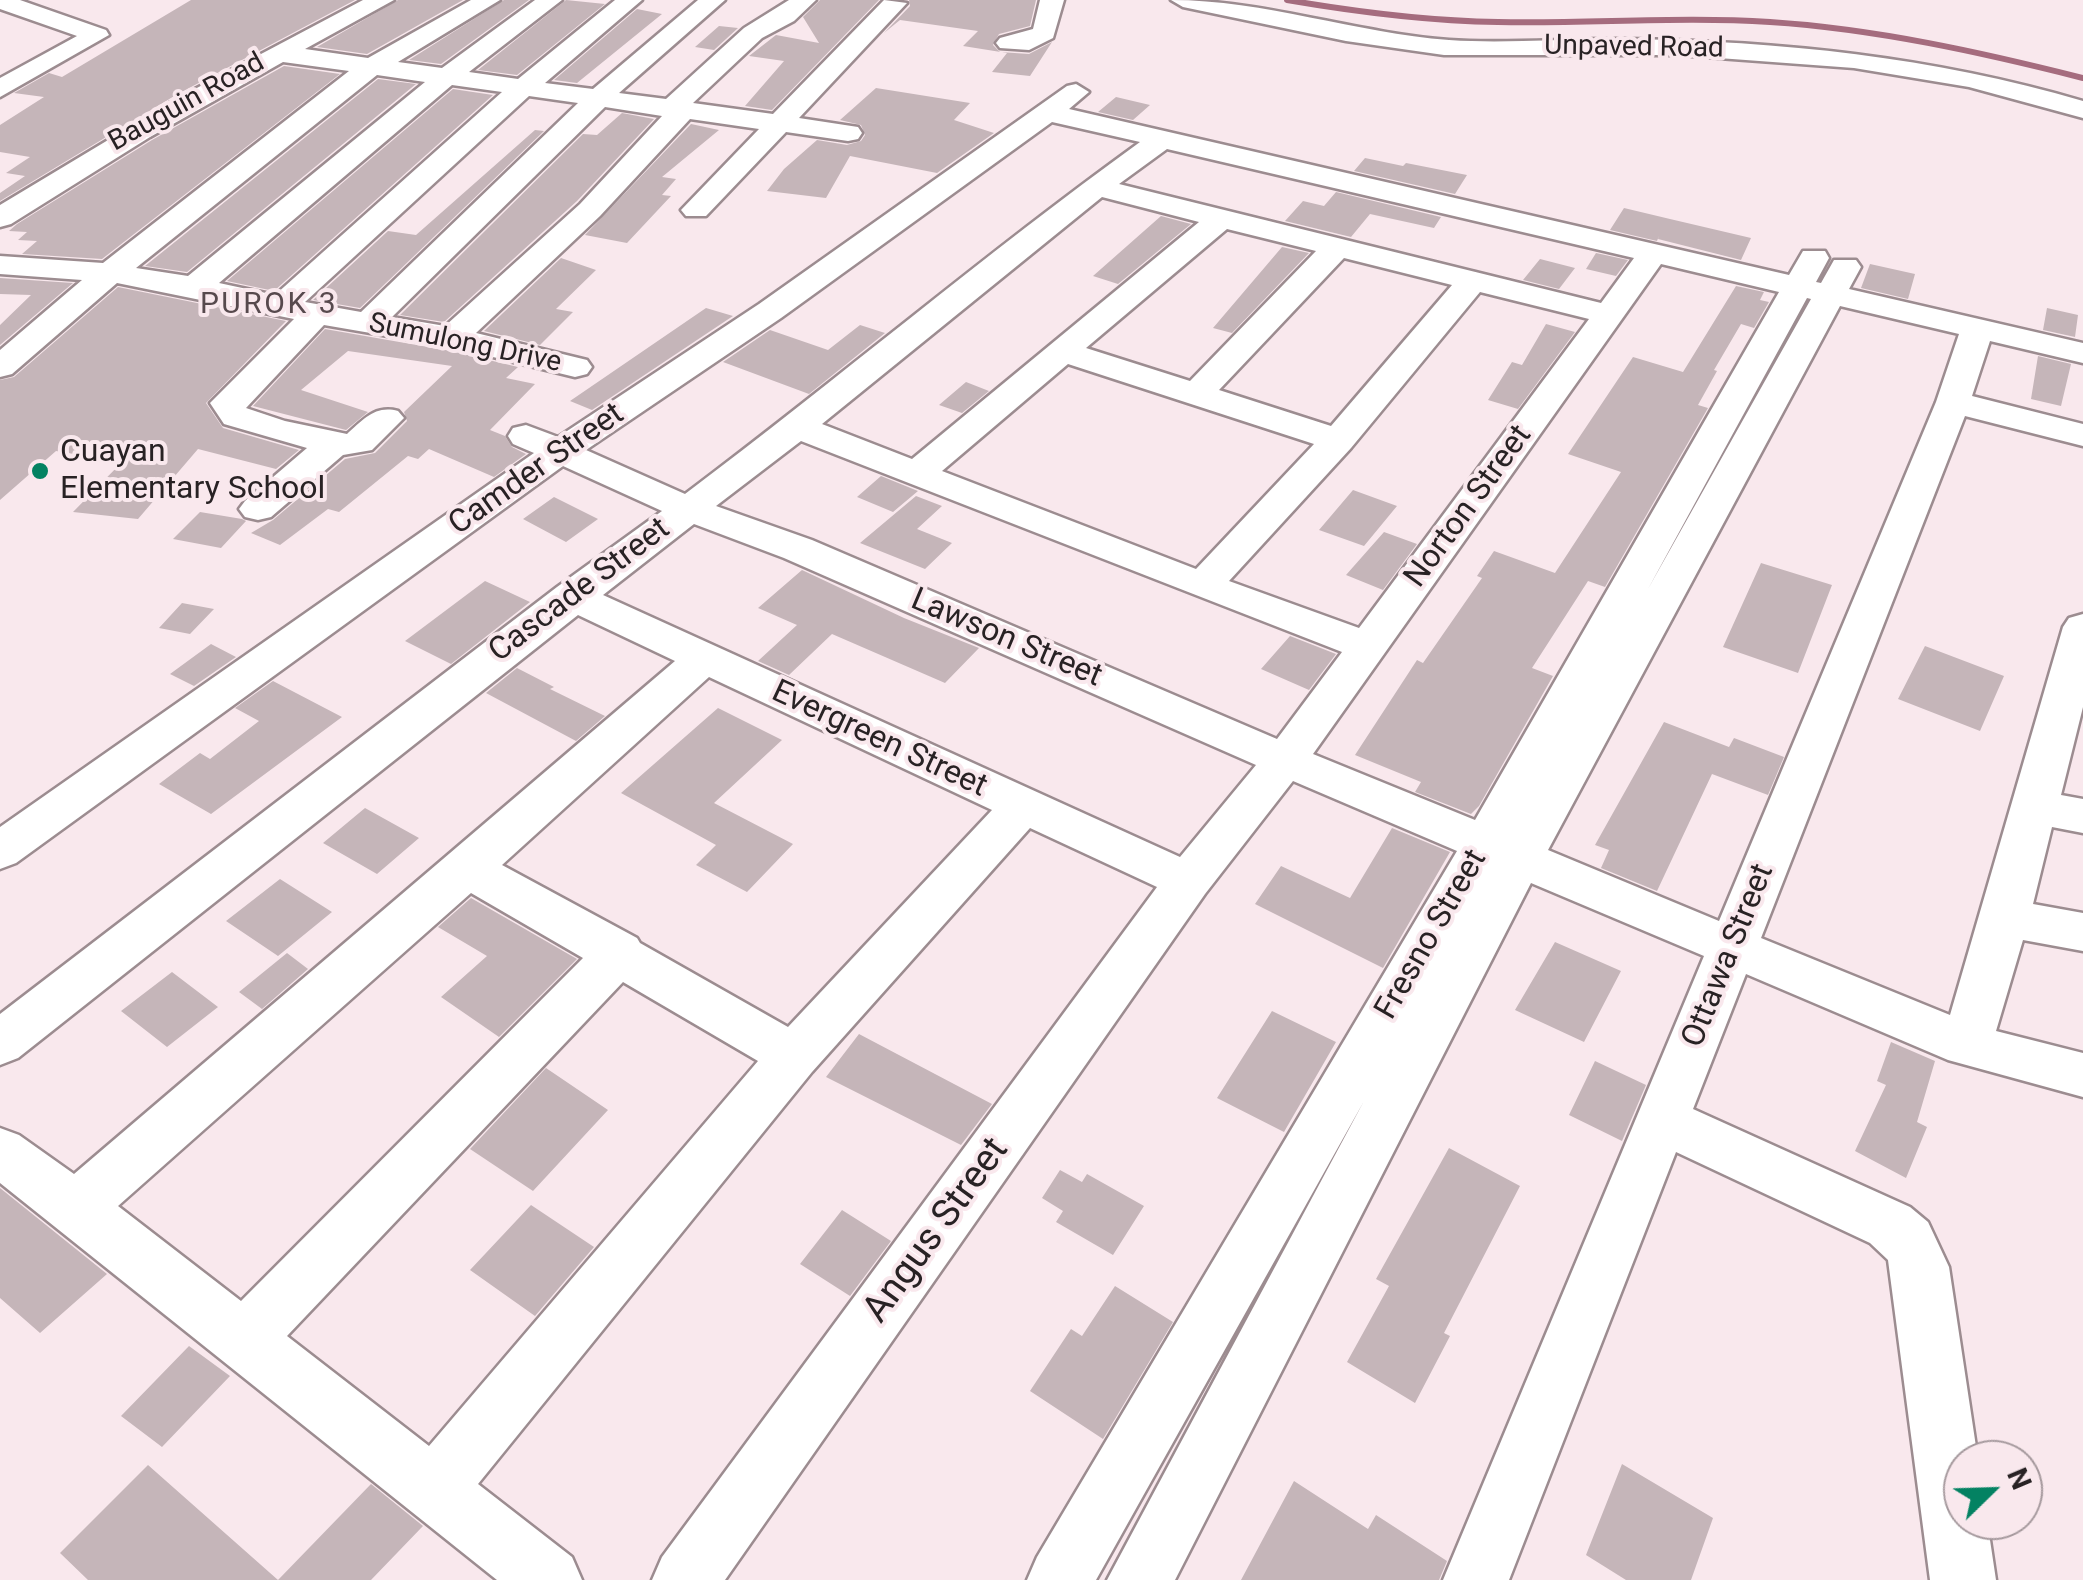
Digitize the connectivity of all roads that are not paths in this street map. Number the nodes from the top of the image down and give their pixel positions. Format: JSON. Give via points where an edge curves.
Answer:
{"nodes":[{"id":1,"x":382,"y":0,"type":"edge"},
{"id":2,"x":488,"y":0,"type":"edge"},
{"id":3,"x":550,"y":0,"type":"edge"},
{"id":4,"x":712,"y":0,"type":"edge"},
{"id":5,"x":804,"y":0,"type":"edge"},
{"id":6,"x":1052,"y":0,"type":"edge"},
{"id":7,"x":1183,"y":0,"type":"edge"},
{"id":8,"x":0,"y":1,"type":"edge"},
{"id":9,"x":895,"y":3,"type":"dead end"},
{"id":10,"x":619,"y":9,"type":"edge"},
{"id":11,"x":670,"y":34,"type":"junction"},
{"id":12,"x":1009,"y":43,"type":"dead end"},
{"id":13,"x":276,"y":54,"type":"junction"},
{"id":14,"x":14,"y":57,"type":"dead end"},
{"id":15,"x":42,"y":66,"type":"junction"},
{"id":16,"x":368,"y":69,"type":"junction"},
{"id":17,"x":444,"y":79,"type":"junction"},
{"id":18,"x":0,"y":88,"type":"edge"},
{"id":19,"x":520,"y":90,"type":"junction"},
{"id":20,"x":596,"y":100,"type":"junction"},
{"id":21,"x":676,"y":110,"type":"junction"},
{"id":22,"x":2083,"y":110,"type":"edge"},
{"id":23,"x":780,"y":124,"type":"junction"},
{"id":24,"x":848,"y":133,"type":"dead end"},
{"id":25,"x":1161,"y":140,"type":"junction"},
{"id":26,"x":1094,"y":187,"type":"junction"},
{"id":27,"x":696,"y":210,"type":"dead end"},
{"id":28,"x":0,"y":218,"type":"edge"},
{"id":29,"x":1221,"y":218,"type":"junction"},
{"id":30,"x":1337,"y":247,"type":"junction"},
{"id":31,"x":1653,"y":254,"type":"junction"},
{"id":32,"x":0,"y":265,"type":"edge"},
{"id":33,"x":110,"y":273,"type":"junction"},
{"id":34,"x":1822,"y":277,"type":"junction"},
{"id":35,"x":1473,"y":280,"type":"junction"},
{"id":36,"x":195,"y":287,"type":"junction"},
{"id":37,"x":300,"y":309,"type":"junction"},
{"id":38,"x":1611,"y":315,"type":"junction"},
{"id":39,"x":368,"y":322,"type":"junction"},
{"id":40,"x":1977,"y":329,"type":"junction"},
{"id":41,"x":452,"y":337,"type":"junction"},
{"id":42,"x":1062,"y":351,"type":"junction"},
{"id":43,"x":2083,"y":354,"type":"edge"},
{"id":44,"x":0,"y":367,"type":"edge"},
{"id":45,"x":574,"y":367,"type":"dead end"},
{"id":46,"x":1197,"y":394,"type":"junction"},
{"id":47,"x":1953,"y":402,"type":"junction"},
{"id":48,"x":386,"y":418,"type":"dead end"},
{"id":49,"x":797,"y":427,"type":"junction"},
{"id":50,"x":2083,"y":435,"type":"edge"},
{"id":51,"x":1338,"y":440,"type":"junction"},
{"id":52,"x":334,"y":444,"type":"junction"},
{"id":53,"x":542,"y":444,"type":"junction"},
{"id":54,"x":916,"y":474,"type":"junction"},
{"id":55,"x":688,"y":508,"type":"junction"},
{"id":56,"x":258,"y":510,"type":"dead end"},
{"id":57,"x":1203,"y":586,"type":"junction"},
{"id":58,"x":571,"y":596,"type":"junction"},
{"id":59,"x":2083,"y":627,"type":"edge"},
{"id":60,"x":1367,"y":646,"type":"junction"},
{"id":61,"x":703,"y":659,"type":"junction"},
{"id":62,"x":2073,"y":708,"type":"edge"},
{"id":63,"x":1286,"y":760,"type":"junction"},
{"id":64,"x":1022,"y":807,"type":"junction"},
{"id":65,"x":2032,"y":807,"type":"junction"},
{"id":66,"x":2083,"y":816,"type":"edge"},
{"id":67,"x":1503,"y":849,"type":"junction"},
{"id":68,"x":0,"y":851,"type":"edge"},
{"id":69,"x":468,"y":868,"type":"junction"},
{"id":70,"x":1188,"y":880,"type":"junction"},
{"id":71,"x":2005,"y":918,"type":"junction"},
{"id":72,"x":2083,"y":932,"type":"edge"},
{"id":73,"x":1734,"y":946,"type":"junction"},
{"id":74,"x":620,"y":952,"type":"junction"},
{"id":75,"x":0,"y":1043,"type":"edge"},
{"id":76,"x":1966,"y":1046,"type":"junction"},
{"id":77,"x":794,"y":1056,"type":"junction"},
{"id":78,"x":2083,"y":1075,"type":"edge"},
{"id":79,"x":1662,"y":1120,"type":"junction"},
{"id":80,"x":0,"y":1152,"type":"edge"},
{"id":81,"x":76,"y":1207,"type":"junction"},
{"id":82,"x":243,"y":1340,"type":"junction"},
{"id":83,"x":432,"y":1491,"type":"junction"},
{"id":84,"x":549,"y":1580,"type":"edge"},
{"id":85,"x":685,"y":1580,"type":"edge"},
{"id":86,"x":1060,"y":1580,"type":"edge"},
{"id":87,"x":1140,"y":1580,"type":"edge"},
{"id":88,"x":1476,"y":1580,"type":"edge"},
{"id":89,"x":1963,"y":1580,"type":"edge"}],
"edges":[{"from":1,"to":13,"type":"street","name":"Bauguin Road"},
{"from":2,"to":16,"type":"street"},
{"from":3,"to":17,"type":"street"},
{"from":4,"to":11,"type":"street"},
{"from":5,"to":21,"type":"street","via":[[753,32]]},
{"from":6,"to":12,"type":"street","via":[[1044,33]]},
{"from":7,"to":22,"type":"street","name":"Unpaved Road","via":[[1446,47],[1638,47],[1862,60]]},
{"from":8,"to":15,"type":"street","via":[[97,35]]},
{"from":9,"to":23,"type":"street"},
{"from":10,"to":11,"type":"street"},
{"from":10,"to":19,"type":"street"},
{"from":11,"to":20,"type":"street"},
{"from":13,"to":16,"type":"street"},
{"from":13,"to":28,"type":"street","name":"Bauguin Road","via":[[96,154]]},
{"from":14,"to":15,"type":"street"},
{"from":15,"to":18,"type":"street"},
{"from":16,"to":17,"type":"street"},
{"from":16,"to":33,"type":"street"},
{"from":17,"to":19,"type":"street"},
{"from":17,"to":36,"type":"street"},
{"from":19,"to":20,"type":"street"},
{"from":19,"to":37,"type":"street"},
{"from":20,"to":21,"type":"street"},
{"from":20,"to":39,"type":"street"},
{"from":21,"to":23,"type":"street"},
{"from":21,"to":41,"type":"street","via":[[590,210]]},
{"from":23,"to":24,"type":"street"},
{"from":23,"to":27,"type":"street"},
{"from":25,"to":26,"type":"street","name":"Cascade Street"},
{"from":25,"to":31,"type":"street"},
{"from":25,"to":53,"type":"street","name":"Camder Street","via":[[1063,103],[770,312]]},
{"from":26,"to":29,"type":"street"},
{"from":26,"to":49,"type":"street","name":"Cascade Street"},
{"from":29,"to":30,"type":"street"},
{"from":29,"to":42,"type":"street"},
{"from":30,"to":35,"type":"street"},
{"from":30,"to":46,"type":"street"},
{"from":31,"to":34,"type":"street"},
{"from":31,"to":38,"type":"street","name":"Norton Street"},
{"from":32,"to":33,"type":"street","name":"Sumulong Drive"},
{"from":33,"to":36,"type":"street","name":"Sumulong Drive"},
{"from":33,"to":44,"type":"street"},
{"from":34,"to":40,"type":"street"},
{"from":34,"to":67,"type":"street","name":"Fresno Street"},
{"from":35,"to":38,"type":"street"},
{"from":35,"to":51,"type":"street"},
{"from":36,"to":37,"type":"street","name":"Sumulong Drive"},
{"from":37,"to":39,"type":"street","name":"Sumulong Drive"},
{"from":37,"to":52,"type":"street","via":[[227,403],[236,417]]},
{"from":38,"to":60,"type":"street","name":"Norton Street"},
{"from":39,"to":41,"type":"street","name":"Sumulong Drive"},
{"from":40,"to":43,"type":"street"},
{"from":40,"to":47,"type":"street","name":"Ottawa Street"},
{"from":41,"to":45,"type":"street","name":"Sumulong Drive"},
{"from":42,"to":46,"type":"street"},
{"from":42,"to":54,"type":"street"},
{"from":46,"to":51,"type":"street"},
{"from":47,"to":50,"type":"street"},
{"from":47,"to":73,"type":"street","name":"Ottawa Street"},
{"from":48,"to":52,"type":"street","via":[[360,442]]},
{"from":49,"to":54,"type":"street"},
{"from":49,"to":55,"type":"street","name":"Cascade Street"},
{"from":51,"to":57,"type":"street"},
{"from":52,"to":56,"type":"street"},
{"from":53,"to":55,"type":"street","name":"Lawson Street"},
{"from":53,"to":68,"type":"street","name":"Camder Street"},
{"from":54,"to":57,"type":"street"},
{"from":55,"to":58,"type":"street","name":"Cascade Street"},
{"from":55,"to":63,"type":"street","name":"Lawson Street"},
{"from":57,"to":60,"type":"street"},
{"from":58,"to":61,"type":"street","name":"Evergreen Street"},
{"from":58,"to":75,"type":"street","name":"Cascade Street"},
{"from":59,"to":62,"type":"street"},
{"from":60,"to":63,"type":"street","name":"Norton Street"},
{"from":61,"to":64,"type":"street","name":"Evergreen Street"},
{"from":61,"to":69,"type":"street"},
{"from":62,"to":65,"type":"street"},
{"from":63,"to":67,"type":"street","name":"Lawson Street"},
{"from":63,"to":70,"type":"street","name":"Angus Street"},
{"from":64,"to":70,"type":"street","name":"Evergreen Street"},
{"from":64,"to":77,"type":"street"},
{"from":65,"to":66,"type":"street"},
{"from":65,"to":71,"type":"street"},
{"from":67,"to":73,"type":"street","name":"Lawson Street"},
{"from":67,"to":86,"type":"street","name":"Fresno Street"},
{"from":67,"to":87,"type":"street","name":"Fresno Street"},
{"from":69,"to":74,"type":"street"},
{"from":69,"to":81,"type":"street"},
{"from":70,"to":85,"type":"street","name":"Angus Street"},
{"from":71,"to":72,"type":"street"},
{"from":71,"to":76,"type":"street"},
{"from":73,"to":76,"type":"street","name":"Lawson Street"},
{"from":73,"to":79,"type":"street","name":"Ottawa Street"},
{"from":74,"to":77,"type":"street"},
{"from":74,"to":82,"type":"street"},
{"from":76,"to":78,"type":"street","name":"Lawson Street"},
{"from":77,"to":83,"type":"street"},
{"from":79,"to":88,"type":"street","name":"Ottawa Street"},
{"from":79,"to":89,"type":"street","via":[[1890,1225],[1908,1241],[1920,1268]]},
{"from":80,"to":81,"type":"street"},
{"from":81,"to":82,"type":"street"},
{"from":82,"to":83,"type":"street"},
{"from":83,"to":84,"type":"street"}]}
